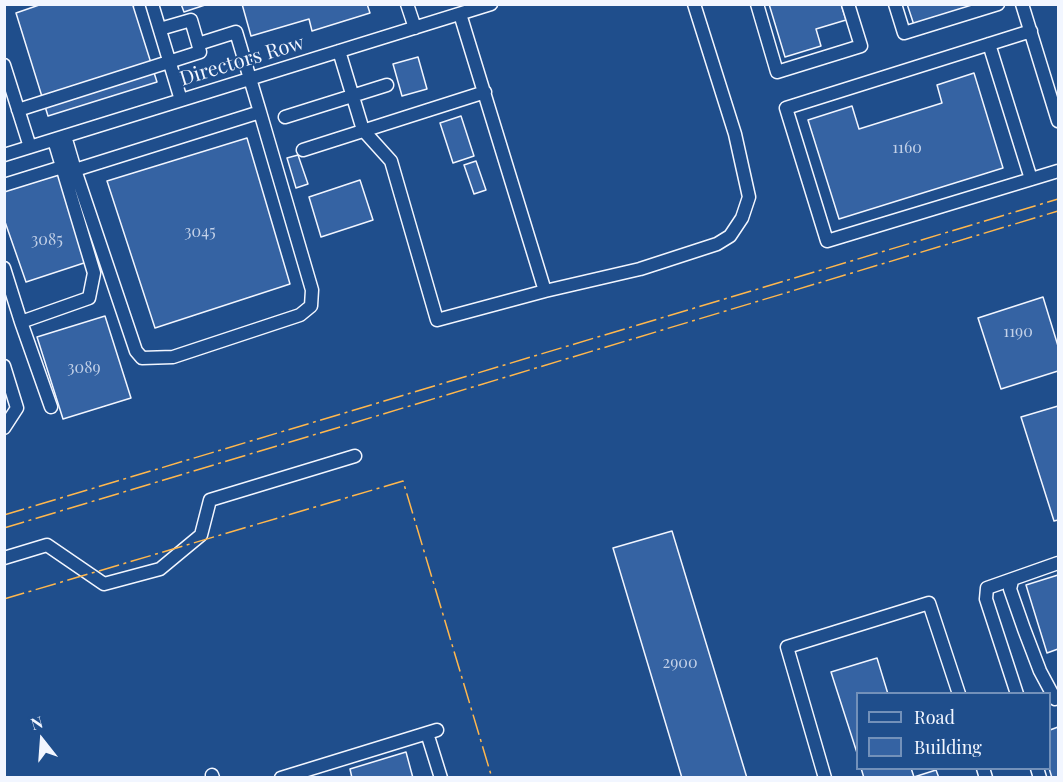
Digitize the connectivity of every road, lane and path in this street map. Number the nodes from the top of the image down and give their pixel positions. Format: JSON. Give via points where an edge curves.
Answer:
{"nodes":[{"id":1,"x":152,"y":4,"type":"edge"},
{"id":2,"x":407,"y":4,"type":"edge"},
{"id":3,"x":490,"y":4,"type":"edge"},
{"id":4,"x":694,"y":4,"type":"edge"},
{"id":5,"x":758,"y":4,"type":"edge"},
{"id":6,"x":848,"y":4,"type":"edge"},
{"id":7,"x":895,"y":4,"type":"edge"},
{"id":8,"x":998,"y":4,"type":"edge"},
{"id":9,"x":1023,"y":5,"type":"edge"},
{"id":10,"x":460,"y":14,"type":"junction"},
{"id":11,"x":415,"y":28,"type":"junction"},
{"id":12,"x":160,"y":29,"type":"junction"},
{"id":13,"x":1030,"y":31,"type":"junction"},
{"id":14,"x":198,"y":44,"type":"junction"},
{"id":15,"x":989,"y":44,"type":"junction"},
{"id":16,"x":339,"y":51,"type":"junction"},
{"id":17,"x":170,"y":62,"type":"junction"},
{"id":18,"x":4,"y":65,"type":"edge"},
{"id":19,"x":251,"y":79,"type":"junction"},
{"id":20,"x":387,"y":85,"type":"dead end"},
{"id":21,"x":1054,"y":91,"type":"edge"},
{"id":22,"x":485,"y":92,"type":"junction"},
{"id":23,"x":353,"y":96,"type":"junction"},
{"id":24,"x":181,"y":100,"type":"junction"},
{"id":25,"x":18,"y":110,"type":"junction"},
{"id":26,"x":260,"y":112,"type":"junction"},
{"id":27,"x":285,"y":117,"type":"dead end"},
{"id":28,"x":1059,"y":121,"type":"edge"},
{"id":29,"x":363,"y":130,"type":"junction"},
{"id":30,"x":59,"y":138,"type":"junction"},
{"id":31,"x":30,"y":147,"type":"junction"},
{"id":32,"x":303,"y":150,"type":"dead end"},
{"id":33,"x":4,"y":155,"type":"edge"},
{"id":34,"x":62,"y":167,"type":"junction"},
{"id":35,"x":75,"y":170,"type":"junction"},
{"id":36,"x":1059,"y":171,"type":"edge"},
{"id":37,"x":1031,"y":179,"type":"junction"},
{"id":38,"x":4,"y":185,"type":"edge"},
{"id":39,"x":4,"y":268,"type":"edge"},
{"id":40,"x":545,"y":291,"type":"junction"},
{"id":41,"x":21,"y":322,"type":"junction"},
{"id":42,"x":4,"y":366,"type":"edge"},
{"id":43,"x":51,"y":407,"type":"dead end"},
{"id":44,"x":4,"y":428,"type":"edge"},
{"id":45,"x":355,"y":456,"type":"dead end"},
{"id":46,"x":4,"y":558,"type":"edge"},
{"id":47,"x":1059,"y":563,"type":"edge"},
{"id":48,"x":1012,"y":581,"type":"junction"},
{"id":49,"x":959,"y":692,"type":"edge"},
{"id":50,"x":1017,"y":692,"type":"edge"},
{"id":51,"x":1050,"y":692,"type":"edge"},
{"id":52,"x":306,"y":774,"type":"edge"},
{"id":53,"x":281,"y":777,"type":"edge"},
{"id":54,"x":441,"y":777,"type":"edge"},
{"id":55,"x":825,"y":777,"type":"edge"}],
"edges":[{"from":1,"to":12,"type":"street"},
{"from":2,"to":11,"type":"street"},
{"from":3,"to":10,"type":"street","name":"Directors Row"},
{"from":4,"to":40,"type":"street","via":[[735,134],[749,197],[742,218],[730,236],[717,244]]},
{"from":5,"to":6,"type":"street","via":[[777,72],[861,46]]},
{"from":7,"to":8,"type":"street","via":[[904,33]]},
{"from":9,"to":13,"type":"street"},
{"from":10,"to":11,"type":"street","name":"Directors Row"},
{"from":10,"to":22,"type":"street"},
{"from":11,"to":16,"type":"street","name":"Directors Row"},
{"from":12,"to":14,"type":"street","via":[[191,20]]},
{"from":12,"to":17,"type":"street"},
{"from":13,"to":15,"type":"street"},
{"from":13,"to":21,"type":"street"},
{"from":14,"to":17,"type":"street","via":[[200,52]]},
{"from":14,"to":19,"type":"street","via":[[236,32]]},
{"from":15,"to":37,"type":"street"},
{"from":15,"to":37,"type":"street","via":[[786,108],[796,142],[827,241]]},
{"from":16,"to":19,"type":"street","name":"Directors Row"},
{"from":16,"to":23,"type":"street"},
{"from":17,"to":24,"type":"street"},
{"from":17,"to":25,"type":"street"},
{"from":18,"to":25,"type":"street"},
{"from":19,"to":24,"type":"street","name":"Directors Row"},
{"from":19,"to":26,"type":"street"},
{"from":20,"to":23,"type":"street"},
{"from":21,"to":28,"type":"street"},
{"from":22,"to":29,"type":"street"},
{"from":22,"to":40,"type":"street"},
{"from":23,"to":27,"type":"street"},
{"from":23,"to":29,"type":"street"},
{"from":24,"to":30,"type":"street","name":"Directors Row"},
{"from":25,"to":31,"type":"street"},
{"from":26,"to":35,"type":"street"},
{"from":26,"to":35,"type":"street","via":[[312,290],[311,306],[300,315],[173,357],[142,358],[136,351]]},
{"from":29,"to":32,"type":"street"},
{"from":29,"to":40,"type":"street","via":[[391,162],[436,320]]},
{"from":30,"to":31,"type":"street","name":"Directors Row"},
{"from":30,"to":34,"type":"street"},
{"from":30,"to":35,"type":"street"},
{"from":31,"to":33,"type":"street","name":"Directors Row"},
{"from":34,"to":38,"type":"street"},
{"from":34,"to":41,"type":"street","via":[[94,273],[89,298]]},
{"from":36,"to":37,"type":"street"},
{"from":39,"to":41,"type":"street"},
{"from":41,"to":43,"type":"street"},
{"from":42,"to":44,"type":"street","via":[[17,408]]},
{"from":45,"to":46,"type":"street","via":[[210,500],[201,535],[160,569],[104,584],[47,545]]},
{"from":47,"to":48,"type":"street"},
{"from":48,"to":50,"type":"street","via":[[987,588],[986,598]]},
{"from":48,"to":51,"type":"street","via":[[1010,589]]},
{"from":49,"to":55,"type":"street","via":[[929,603],[787,647]]},
{"from":52,"to":53,"type":"street"},
{"from":52,"to":54,"type":"street","via":[[432,731]]}]}
